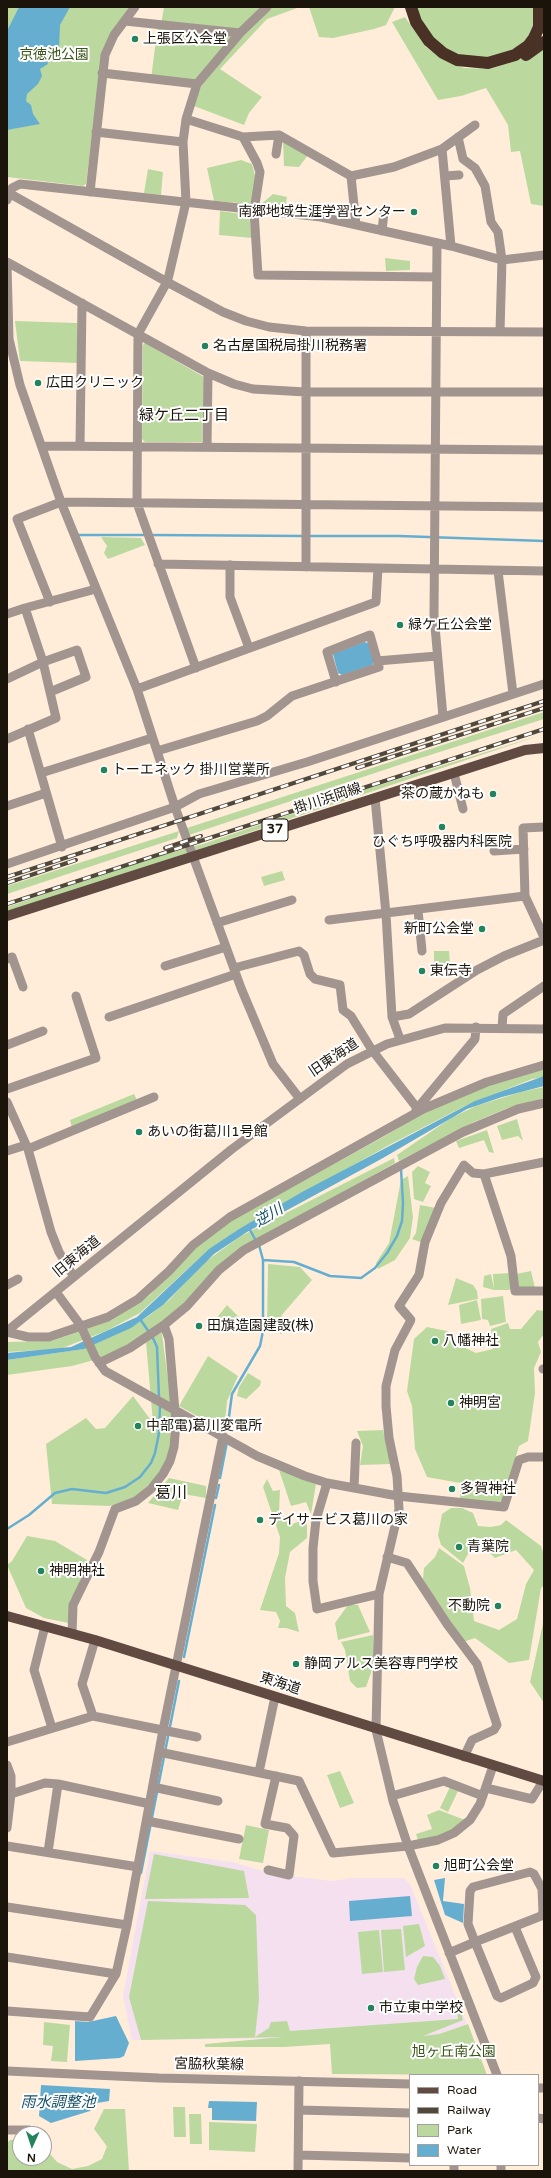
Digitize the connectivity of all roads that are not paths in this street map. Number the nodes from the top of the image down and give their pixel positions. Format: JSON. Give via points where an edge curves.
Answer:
{"nodes":[{"id":1,"x":135,"y":7,"type":"edge"},
{"id":2,"x":267,"y":7,"type":"edge"},
{"id":3,"x":405,"y":7,"type":"edge"},
{"id":4,"x":411,"y":7,"type":"edge"},
{"id":5,"x":540,"y":7,"type":"edge"},
{"id":6,"x":126,"y":21,"type":"junction"},
{"id":7,"x":240,"y":33,"type":"junction"},
{"id":8,"x":544,"y":42,"type":"edge"},
{"id":9,"x":102,"y":73,"type":"junction"},
{"id":10,"x":197,"y":84,"type":"junction"},
{"id":11,"x":186,"y":119,"type":"junction"},
{"id":12,"x":471,"y":124,"type":"dead end"},
{"id":13,"x":96,"y":132,"type":"junction"},
{"id":14,"x":279,"y":135,"type":"junction"},
{"id":15,"x":243,"y":137,"type":"junction"},
{"id":16,"x":458,"y":137,"type":"junction"},
{"id":17,"x":183,"y":142,"type":"junction"},
{"id":18,"x":442,"y":149,"type":"junction"},
{"id":19,"x":276,"y":154,"type":"dead end"},
{"id":20,"x":459,"y":175,"type":"dead end"},
{"id":21,"x":351,"y":176,"type":"junction"},
{"id":22,"x":445,"y":176,"type":"junction"},
{"id":23,"x":90,"y":192,"type":"junction"},
{"id":24,"x":8,"y":195,"type":"edge"},
{"id":25,"x":186,"y":202,"type":"junction"},
{"id":26,"x":254,"y":211,"type":"junction"},
{"id":27,"x":384,"y":212,"type":"dead end"},
{"id":28,"x":356,"y":225,"type":"junction"},
{"id":29,"x":382,"y":231,"type":"junction"},
{"id":30,"x":437,"y":244,"type":"junction"},
{"id":31,"x":451,"y":246,"type":"junction"},
{"id":32,"x":544,"y":255,"type":"edge"},
{"id":33,"x":502,"y":260,"type":"junction"},
{"id":34,"x":7,"y":264,"type":"edge"},
{"id":35,"x":436,"y":276,"type":"junction"},
{"id":36,"x":167,"y":282,"type":"junction"},
{"id":37,"x":82,"y":303,"type":"junction"},
{"id":38,"x":306,"y":331,"type":"junction"},
{"id":39,"x":500,"y":331,"type":"junction"},
{"id":40,"x":436,"y":332,"type":"junction"},
{"id":41,"x":544,"y":332,"type":"edge"},
{"id":42,"x":138,"y":334,"type":"junction"},
{"id":43,"x":8,"y":339,"type":"edge"},
{"id":44,"x":208,"y":373,"type":"junction"},
{"id":45,"x":436,"y":391,"type":"junction"},
{"id":46,"x":306,"y":392,"type":"junction"},
{"id":47,"x":544,"y":392,"type":"edge"},
{"id":48,"x":42,"y":446,"type":"junction"},
{"id":49,"x":80,"y":446,"type":"junction"},
{"id":50,"x":136,"y":447,"type":"junction"},
{"id":51,"x":207,"y":447,"type":"junction"},
{"id":52,"x":306,"y":448,"type":"junction"},
{"id":53,"x":436,"y":448,"type":"junction"},
{"id":54,"x":544,"y":450,"type":"edge"},
{"id":55,"x":61,"y":502,"type":"junction"},
{"id":56,"x":137,"y":503,"type":"junction"},
{"id":57,"x":306,"y":505,"type":"junction"},
{"id":58,"x":436,"y":507,"type":"junction"},
{"id":59,"x":544,"y":507,"type":"edge"},
{"id":60,"x":158,"y":564,"type":"junction"},
{"id":61,"x":230,"y":565,"type":"junction"},
{"id":62,"x":306,"y":567,"type":"junction"},
{"id":63,"x":378,"y":568,"type":"junction"},
{"id":64,"x":435,"y":569,"type":"junction"},
{"id":65,"x":498,"y":570,"type":"junction"},
{"id":66,"x":544,"y":571,"type":"edge"},
{"id":67,"x":96,"y":589,"type":"junction"},
{"id":68,"x":50,"y":602,"type":"junction"},
{"id":69,"x":25,"y":608,"type":"junction"},
{"id":70,"x":7,"y":614,"type":"edge"},
{"id":71,"x":249,"y":648,"type":"junction"},
{"id":72,"x":436,"y":656,"type":"junction"},
{"id":73,"x":377,"y":661,"type":"junction"},
{"id":74,"x":43,"y":662,"type":"junction"},
{"id":75,"x":196,"y":668,"type":"junction"},
{"id":76,"x":7,"y":679,"type":"edge"},
{"id":77,"x":336,"y":682,"type":"junction"},
{"id":78,"x":544,"y":684,"type":"edge"},
{"id":79,"x":137,"y":689,"type":"junction"},
{"id":80,"x":50,"y":692,"type":"junction"},
{"id":81,"x":513,"y":694,"type":"junction"},
{"id":82,"x":443,"y":717,"type":"junction"},
{"id":83,"x":28,"y":729,"type":"junction"},
{"id":84,"x":152,"y":738,"type":"junction"},
{"id":85,"x":7,"y":739,"type":"edge"},
{"id":86,"x":544,"y":748,"type":"edge"},
{"id":87,"x":157,"y":751,"type":"junction"},
{"id":88,"x":41,"y":773,"type":"junction"},
{"id":89,"x":454,"y":773,"type":"junction"},
{"id":90,"x":46,"y":792,"type":"junction"},
{"id":91,"x":375,"y":798,"type":"junction"},
{"id":92,"x":7,"y":806,"type":"edge"},
{"id":93,"x":175,"y":806,"type":"junction"},
{"id":94,"x":463,"y":809,"type":"dead end"},
{"id":95,"x":544,"y":828,"type":"edge"},
{"id":96,"x":62,"y":847,"type":"junction"},
{"id":97,"x":524,"y":849,"type":"junction"},
{"id":98,"x":494,"y":851,"type":"dead end"},
{"id":99,"x":193,"y":857,"type":"junction"},
{"id":100,"x":7,"y":864,"type":"edge"},
{"id":101,"x":525,"y":896,"type":"junction"},
{"id":102,"x":292,"y":900,"type":"dead end"},
{"id":103,"x":418,"y":910,"type":"junction"},
{"id":104,"x":386,"y":914,"type":"junction"},
{"id":105,"x":7,"y":916,"type":"edge"},
{"id":106,"x":329,"y":920,"type":"dead end"},
{"id":107,"x":217,"y":924,"type":"junction"},
{"id":108,"x":544,"y":937,"type":"edge"},
{"id":109,"x":544,"y":940,"type":"edge"},
{"id":110,"x":226,"y":947,"type":"junction"},
{"id":111,"x":422,"y":951,"type":"dead end"},
{"id":112,"x":7,"y":959,"type":"edge"},
{"id":113,"x":165,"y":966,"type":"dead end"},
{"id":114,"x":235,"y":971,"type":"junction"},
{"id":115,"x":544,"y":986,"type":"edge"},
{"id":116,"x":23,"y":987,"type":"dead end"},
{"id":117,"x":76,"y":996,"type":"dead end"},
{"id":118,"x":109,"y":1017,"type":"dead end"},
{"id":119,"x":392,"y":1017,"type":"junction"},
{"id":120,"x":476,"y":1027,"type":"junction"},
{"id":121,"x":502,"y":1028,"type":"junction"},
{"id":122,"x":544,"y":1029,"type":"edge"},
{"id":123,"x":43,"y":1031,"type":"dead end"},
{"id":124,"x":400,"y":1039,"type":"junction"},
{"id":125,"x":7,"y":1045,"type":"edge"},
{"id":126,"x":372,"y":1050,"type":"junction"},
{"id":127,"x":544,"y":1065,"type":"edge"},
{"id":128,"x":7,"y":1089,"type":"edge"},
{"id":129,"x":154,"y":1096,"type":"dead end"},
{"id":130,"x":300,"y":1099,"type":"junction"},
{"id":131,"x":7,"y":1102,"type":"edge"},
{"id":132,"x":544,"y":1103,"type":"edge"},
{"id":133,"x":416,"y":1111,"type":"junction"},
{"id":134,"x":27,"y":1147,"type":"junction"},
{"id":135,"x":7,"y":1151,"type":"edge"},
{"id":136,"x":544,"y":1162,"type":"edge"},
{"id":137,"x":484,"y":1174,"type":"junction"},
{"id":138,"x":74,"y":1277,"type":"junction"},
{"id":139,"x":18,"y":1279,"type":"dead end"},
{"id":140,"x":7,"y":1285,"type":"edge"},
{"id":141,"x":544,"y":1291,"type":"edge"},
{"id":142,"x":56,"y":1292,"type":"junction"},
{"id":143,"x":17,"y":1323,"type":"junction"},
{"id":144,"x":7,"y":1324,"type":"edge"},
{"id":145,"x":164,"y":1325,"type":"junction"},
{"id":146,"x":82,"y":1328,"type":"junction"},
{"id":147,"x":7,"y":1331,"type":"edge"},
{"id":148,"x":97,"y":1360,"type":"junction"},
{"id":149,"x":175,"y":1410,"type":"junction"},
{"id":150,"x":223,"y":1436,"type":"junction"},
{"id":151,"x":356,"y":1443,"type":"dead end"},
{"id":152,"x":544,"y":1457,"type":"edge"},
{"id":153,"x":327,"y":1483,"type":"junction"},
{"id":154,"x":354,"y":1488,"type":"junction"},
{"id":155,"x":398,"y":1496,"type":"junction"},
{"id":156,"x":387,"y":1558,"type":"junction"},
{"id":157,"x":378,"y":1594,"type":"junction"},
{"id":158,"x":7,"y":1616,"type":"edge"},
{"id":159,"x":45,"y":1626,"type":"junction"},
{"id":160,"x":72,"y":1634,"type":"junction"},
{"id":161,"x":95,"y":1640,"type":"junction"},
{"id":162,"x":176,"y":1666,"type":"junction"},
{"id":163,"x":275,"y":1697,"type":"junction"},
{"id":164,"x":93,"y":1716,"type":"junction"},
{"id":165,"x":52,"y":1728,"type":"junction"},
{"id":166,"x":376,"y":1730,"type":"junction"},
{"id":167,"x":168,"y":1731,"type":"junction"},
{"id":168,"x":197,"y":1737,"type":"dead end"},
{"id":169,"x":7,"y":1742,"type":"edge"},
{"id":170,"x":164,"y":1752,"type":"junction"},
{"id":171,"x":464,"y":1757,"type":"junction"},
{"id":172,"x":7,"y":1765,"type":"edge"},
{"id":173,"x":493,"y":1766,"type":"junction"},
{"id":174,"x":259,"y":1772,"type":"junction"},
{"id":175,"x":276,"y":1776,"type":"junction"},
{"id":176,"x":544,"y":1781,"type":"edge"},
{"id":177,"x":58,"y":1784,"type":"junction"},
{"id":178,"x":157,"y":1788,"type":"junction"},
{"id":179,"x":484,"y":1792,"type":"junction"},
{"id":180,"x":11,"y":1794,"type":"junction"},
{"id":181,"x":392,"y":1796,"type":"junction"},
{"id":182,"x":218,"y":1801,"type":"dead end"},
{"id":183,"x":150,"y":1804,"type":"junction"},
{"id":184,"x":150,"y":1822,"type":"junction"},
{"id":185,"x":7,"y":1828,"type":"edge"},
{"id":186,"x":239,"y":1839,"type":"dead end"},
{"id":187,"x":7,"y":1846,"type":"edge"},
{"id":188,"x":408,"y":1846,"type":"junction"},
{"id":189,"x":48,"y":1852,"type":"junction"},
{"id":190,"x":138,"y":1867,"type":"junction"},
{"id":191,"x":268,"y":1870,"type":"dead end"},
{"id":192,"x":7,"y":1907,"type":"edge"},
{"id":193,"x":127,"y":1925,"type":"junction"},
{"id":194,"x":514,"y":1927,"type":"junction"},
{"id":195,"x":475,"y":1942,"type":"junction"},
{"id":196,"x":449,"y":1952,"type":"junction"},
{"id":197,"x":7,"y":1957,"type":"edge"},
{"id":198,"x":116,"y":1974,"type":"junction"},
{"id":199,"x":7,"y":2011,"type":"edge"},
{"id":200,"x":7,"y":2071,"type":"edge"},
{"id":201,"x":497,"y":2074,"type":"edge"},
{"id":202,"x":299,"y":2082,"type":"junction"},
{"id":203,"x":409,"y":2084,"type":"edge"},
{"id":204,"x":299,"y":2110,"type":"junction"},
{"id":205,"x":409,"y":2113,"type":"edge"},
{"id":206,"x":298,"y":2155,"type":"junction"},
{"id":207,"x":409,"y":2158,"type":"edge"},
{"id":208,"x":298,"y":2171,"type":"edge"}],
"edges":[{"from":1,"to":6,"type":"street"},
{"from":2,"to":7,"type":"street"},
{"from":3,"to":8,"type":"highway","via":[[416,34],[433,52],[453,64],[474,68],[500,66],[524,56]]},
{"from":4,"to":5,"type":"highway","via":[[416,22],[429,42],[443,53],[456,60],[488,63],[515,55],[528,46],[539,27]]},
{"from":6,"to":7,"type":"street"},
{"from":6,"to":9,"type":"street","via":[[114,35],[105,55]]},
{"from":7,"to":10,"type":"street"},
{"from":9,"to":10,"type":"street"},
{"from":9,"to":13,"type":"street"},
{"from":10,"to":11,"type":"street"},
{"from":11,"to":15,"type":"street"},
{"from":11,"to":17,"type":"street"},
{"from":12,"to":16,"type":"street"},
{"from":13,"to":17,"type":"street"},
{"from":13,"to":23,"type":"street"},
{"from":14,"to":15,"type":"street"},
{"from":14,"to":19,"type":"street"},
{"from":14,"to":21,"type":"street"},
{"from":15,"to":26,"type":"street","via":[[260,172]]},
{"from":16,"to":18,"type":"street"},
{"from":16,"to":33,"type":"street","via":[[463,158],[475,168],[485,186],[491,222],[498,232]]},
{"from":17,"to":25,"type":"street"},
{"from":18,"to":21,"type":"street","via":[[394,167]]},
{"from":18,"to":22,"type":"street"},
{"from":20,"to":22,"type":"street"},
{"from":21,"to":28,"type":"street"},
{"from":22,"to":31,"type":"street"},
{"from":23,"to":24,"type":"street","via":[[20,184],[14,186]]},
{"from":23,"to":25,"type":"street"},
{"from":24,"to":36,"type":"street"},
{"from":25,"to":26,"type":"street"},
{"from":25,"to":36,"type":"street"},
{"from":26,"to":28,"type":"street","via":[[321,217]]},
{"from":26,"to":35,"type":"street","via":[[258,275]]},
{"from":27,"to":29,"type":"street"},
{"from":28,"to":29,"type":"street"},
{"from":29,"to":30,"type":"street"},
{"from":30,"to":31,"type":"street"},
{"from":30,"to":35,"type":"street"},
{"from":31,"to":33,"type":"street"},
{"from":32,"to":33,"type":"street"},
{"from":33,"to":39,"type":"street"},
{"from":34,"to":37,"type":"street"},
{"from":34,"to":43,"type":"street"},
{"from":35,"to":40,"type":"street"},
{"from":36,"to":38,"type":"street","via":[[223,312],[246,321],[269,327]]},
{"from":36,"to":42,"type":"street"},
{"from":37,"to":42,"type":"street"},
{"from":37,"to":49,"type":"street"},
{"from":38,"to":40,"type":"street"},
{"from":38,"to":46,"type":"street"},
{"from":39,"to":40,"type":"street"},
{"from":39,"to":41,"type":"street"},
{"from":40,"to":45,"type":"street"},
{"from":42,"to":44,"type":"street"},
{"from":42,"to":50,"type":"street"},
{"from":43,"to":48,"type":"street","via":[[20,385]]},
{"from":44,"to":46,"type":"street","via":[[254,389]]},
{"from":44,"to":51,"type":"street"},
{"from":45,"to":46,"type":"street"},
{"from":45,"to":47,"type":"street"},
{"from":45,"to":53,"type":"street"},
{"from":46,"to":52,"type":"street"},
{"from":48,"to":49,"type":"street"},
{"from":48,"to":55,"type":"street"},
{"from":49,"to":50,"type":"street"},
{"from":50,"to":51,"type":"street"},
{"from":50,"to":56,"type":"street"},
{"from":51,"to":52,"type":"street"},
{"from":52,"to":53,"type":"street"},
{"from":52,"to":57,"type":"street"},
{"from":53,"to":54,"type":"street"},
{"from":53,"to":58,"type":"street"},
{"from":55,"to":56,"type":"street"},
{"from":55,"to":67,"type":"street"},
{"from":55,"to":68,"type":"street","via":[[17,519]]},
{"from":56,"to":57,"type":"street"},
{"from":56,"to":60,"type":"street"},
{"from":57,"to":58,"type":"street"},
{"from":57,"to":62,"type":"street"},
{"from":58,"to":59,"type":"street"},
{"from":58,"to":64,"type":"street"},
{"from":60,"to":61,"type":"street"},
{"from":60,"to":75,"type":"street"},
{"from":61,"to":62,"type":"street"},
{"from":61,"to":71,"type":"street","via":[[230,597]]},
{"from":62,"to":63,"type":"street"},
{"from":63,"to":64,"type":"street"},
{"from":63,"to":71,"type":"street","via":[[376,602]]},
{"from":64,"to":65,"type":"street"},
{"from":64,"to":72,"type":"street"},
{"from":65,"to":66,"type":"street"},
{"from":65,"to":81,"type":"street"},
{"from":67,"to":68,"type":"street"},
{"from":67,"to":79,"type":"street"},
{"from":68,"to":69,"type":"street"},
{"from":69,"to":70,"type":"street"},
{"from":69,"to":74,"type":"street"},
{"from":71,"to":75,"type":"street"},
{"from":72,"to":73,"type":"street"},
{"from":72,"to":82,"type":"street","via":[[442,686]]},
{"from":73,"to":77,"type":"street","via":[[379,667]]},
{"from":73,"to":77,"type":"street","via":[[370,635],[327,652]]},
{"from":74,"to":76,"type":"street"},
{"from":74,"to":80,"type":"street"},
{"from":74,"to":80,"type":"street","via":[[76,650],[86,677]]},
{"from":75,"to":79,"type":"street"},
{"from":77,"to":87,"type":"street","via":[[292,696],[257,721]]},
{"from":78,"to":81,"type":"street"},
{"from":79,"to":84,"type":"street"},
{"from":80,"to":83,"type":"street","via":[[56,718]]},
{"from":81,"to":82,"type":"street"},
{"from":82,"to":93,"type":"street","via":[[199,794]]},
{"from":83,"to":85,"type":"street"},
{"from":83,"to":88,"type":"street"},
{"from":84,"to":87,"type":"street"},
{"from":84,"to":88,"type":"street"},
{"from":86,"to":89,"type":"main road","name":"掛川浜岡線","number":"37","via":[[525,750]]},
{"from":87,"to":93,"type":"street"},
{"from":88,"to":90,"type":"street"},
{"from":89,"to":91,"type":"main road","name":"掛川浜岡線","number":"37"},
{"from":89,"to":94,"type":"street"},
{"from":90,"to":92,"type":"street"},
{"from":90,"to":96,"type":"street"},
{"from":91,"to":99,"type":"main road","name":"掛川浜岡線","number":"37"},
{"from":91,"to":104,"type":"street"},
{"from":93,"to":96,"type":"street"},
{"from":93,"to":99,"type":"street"},
{"from":95,"to":97,"type":"street","via":[[523,828]]},
{"from":96,"to":100,"type":"street"},
{"from":97,"to":98,"type":"street"},
{"from":97,"to":101,"type":"street"},
{"from":99,"to":105,"type":"main road","name":"掛川浜岡線","number":"37"},
{"from":99,"to":107,"type":"street"},
{"from":101,"to":103,"type":"street"},
{"from":101,"to":108,"type":"street"},
{"from":102,"to":107,"type":"street"},
{"from":103,"to":104,"type":"street"},
{"from":103,"to":111,"type":"street"},
{"from":104,"to":106,"type":"street"},
{"from":104,"to":119,"type":"street"},
{"from":107,"to":110,"type":"street"},
{"from":109,"to":119,"type":"street","via":[[477,970],[409,1014]]},
{"from":110,"to":113,"type":"street"},
{"from":110,"to":114,"type":"street"},
{"from":112,"to":116,"type":"street","via":[[12,957]]},
{"from":114,"to":118,"type":"street"},
{"from":114,"to":126,"type":"street","via":[[299,951],[304,955],[310,974],[315,979],[340,985],[343,1010],[351,1016]]},
{"from":114,"to":130,"type":"street","via":[[273,1064]]},
{"from":115,"to":121,"type":"street","via":[[503,1014]]},
{"from":117,"to":128,"type":"street","via":[[96,1058]]},
{"from":119,"to":124,"type":"street"},
{"from":120,"to":121,"type":"street","name":"旧東海道"},
{"from":120,"to":124,"type":"street","name":"旧東海道","via":[[445,1028]]},
{"from":120,"to":133,"type":"street","via":[[475,1040]]},
{"from":121,"to":122,"type":"street","name":"旧東海道"},
{"from":123,"to":125,"type":"street"},
{"from":124,"to":126,"type":"street","name":"旧東海道"},
{"from":126,"to":130,"type":"street","name":"旧東海道","via":[[346,1064]]},
{"from":126,"to":133,"type":"street"},
{"from":127,"to":133,"type":"street","via":[[487,1082]]},
{"from":129,"to":134,"type":"street"},
{"from":130,"to":138,"type":"street","name":"旧東海道","via":[[232,1149]]},
{"from":131,"to":134,"type":"street"},
{"from":132,"to":145,"type":"street","via":[[518,1109],[463,1132],[251,1246],[219,1270],[186,1306]]},
{"from":133,"to":146,"type":"street","via":[[219,1225],[193,1245],[138,1299]]},
{"from":134,"to":135,"type":"street"},
{"from":134,"to":138,"type":"street","via":[[51,1232]]},
{"from":136,"to":137,"type":"street"},
{"from":137,"to":141,"type":"street","via":[[511,1256],[516,1291]]},
{"from":137,"to":155,"type":"street","via":[[473,1172],[464,1165],[441,1203],[425,1242],[419,1275],[399,1306],[411,1320],[395,1350],[386,1386],[389,1438],[397,1476]]},
{"from":138,"to":142,"type":"street","name":"旧東海道"},
{"from":139,"to":140,"type":"street"},
{"from":142,"to":143,"type":"street","name":"旧東海道"},
{"from":142,"to":146,"type":"street"},
{"from":143,"to":144,"type":"street"},
{"from":143,"to":147,"type":"street","name":"旧東海道"},
{"from":145,"to":148,"type":"street","via":[[147,1337]]},
{"from":145,"to":149,"type":"street","via":[[169,1339]]},
{"from":146,"to":147,"type":"street","via":[[49,1337],[28,1337]]},
{"from":146,"to":148,"type":"street"},
{"from":148,"to":149,"type":"street","via":[[104,1371]]},
{"from":149,"to":150,"type":"street"},
{"from":149,"to":160,"type":"street","via":[[174,1447],[170,1461],[151,1489],[136,1501],[115,1509],[99,1552],[74,1605]]},
{"from":150,"to":153,"type":"street","via":[[257,1456]]},
{"from":150,"to":162,"type":"street"},
{"from":151,"to":154,"type":"street"},
{"from":152,"to":155,"type":"street","via":[[518,1460],[504,1507]]},
{"from":153,"to":154,"type":"street"},
{"from":153,"to":157,"type":"street","via":[[316,1520],[313,1548],[313,1581],[317,1609]]},
{"from":154,"to":155,"type":"street"},
{"from":155,"to":156,"type":"street","via":[[399,1508]]},
{"from":156,"to":157,"type":"street"},
{"from":156,"to":171,"type":"street","via":[[407,1563],[477,1664],[497,1725],[494,1730],[472,1740]]},
{"from":157,"to":166,"type":"street"},
{"from":158,"to":159,"type":"main road","name":"東海道"},
{"from":159,"to":160,"type":"main road","name":"東海道"},
{"from":159,"to":165,"type":"street","via":[[34,1670]]},
{"from":160,"to":161,"type":"main road","name":"東海道"},
{"from":161,"to":162,"type":"main road","name":"東海道"},
{"from":161,"to":164,"type":"street","via":[[82,1684]]},
{"from":162,"to":163,"type":"main road","name":"東海道"},
{"from":162,"to":167,"type":"street"},
{"from":163,"to":166,"type":"main road","name":"東海道"},
{"from":163,"to":174,"type":"street"},
{"from":164,"to":165,"type":"street"},
{"from":164,"to":167,"type":"street"},
{"from":165,"to":169,"type":"street"},
{"from":166,"to":171,"type":"main road","name":"東海道"},
{"from":166,"to":181,"type":"street"},
{"from":167,"to":168,"type":"street"},
{"from":167,"to":170,"type":"street"},
{"from":170,"to":174,"type":"street"},
{"from":170,"to":178,"type":"street"},
{"from":171,"to":173,"type":"main road","name":"東海道"},
{"from":172,"to":180,"type":"street","via":[[11,1776]]},
{"from":173,"to":176,"type":"main road","name":"東海道"},
{"from":173,"to":179,"type":"street"},
{"from":174,"to":175,"type":"street"},
{"from":175,"to":188,"type":"street","via":[[299,1780],[333,1853]]},
{"from":175,"to":191,"type":"street","via":[[265,1824],[287,1828],[294,1836],[289,1874]]},
{"from":176,"to":179,"type":"street","via":[[532,1799]]},
{"from":177,"to":180,"type":"street","via":[[44,1783]]},
{"from":177,"to":183,"type":"street"},
{"from":177,"to":189,"type":"street"},
{"from":178,"to":182,"type":"street"},
{"from":178,"to":183,"type":"street"},
{"from":179,"to":181,"type":"street","via":[[444,1781]]},
{"from":179,"to":188,"type":"street","via":[[470,1820],[454,1833],[438,1840]]},
{"from":180,"to":185,"type":"street"},
{"from":181,"to":188,"type":"street"},
{"from":183,"to":184,"type":"street"},
{"from":184,"to":186,"type":"street"},
{"from":184,"to":190,"type":"street"},
{"from":187,"to":189,"type":"street"},
{"from":188,"to":196,"type":"street"},
{"from":189,"to":190,"type":"street"},
{"from":190,"to":193,"type":"street"},
{"from":192,"to":193,"type":"street"},
{"from":193,"to":198,"type":"street"},
{"from":194,"to":195,"type":"street"},
{"from":194,"to":195,"type":"street","via":[[536,1977],[533,1983],[501,1998],[497,1996]]},
{"from":194,"to":195,"type":"street","via":[[541,1916],[543,1912],[542,1889],[534,1874],[530,1872],[473,1887],[470,1892],[468,1924]]},
{"from":195,"to":196,"type":"street"},
{"from":196,"to":201,"type":"street"},
{"from":197,"to":198,"type":"street"},
{"from":198,"to":199,"type":"street","via":[[90,2017]]},
{"from":200,"to":202,"type":"street","name":"宮脇秋葉線"},
{"from":202,"to":203,"type":"street","name":"宮脇秋葉線"},
{"from":202,"to":204,"type":"street"},
{"from":204,"to":205,"type":"street"},
{"from":204,"to":206,"type":"street"},
{"from":206,"to":207,"type":"street"},
{"from":206,"to":208,"type":"street"}]}
